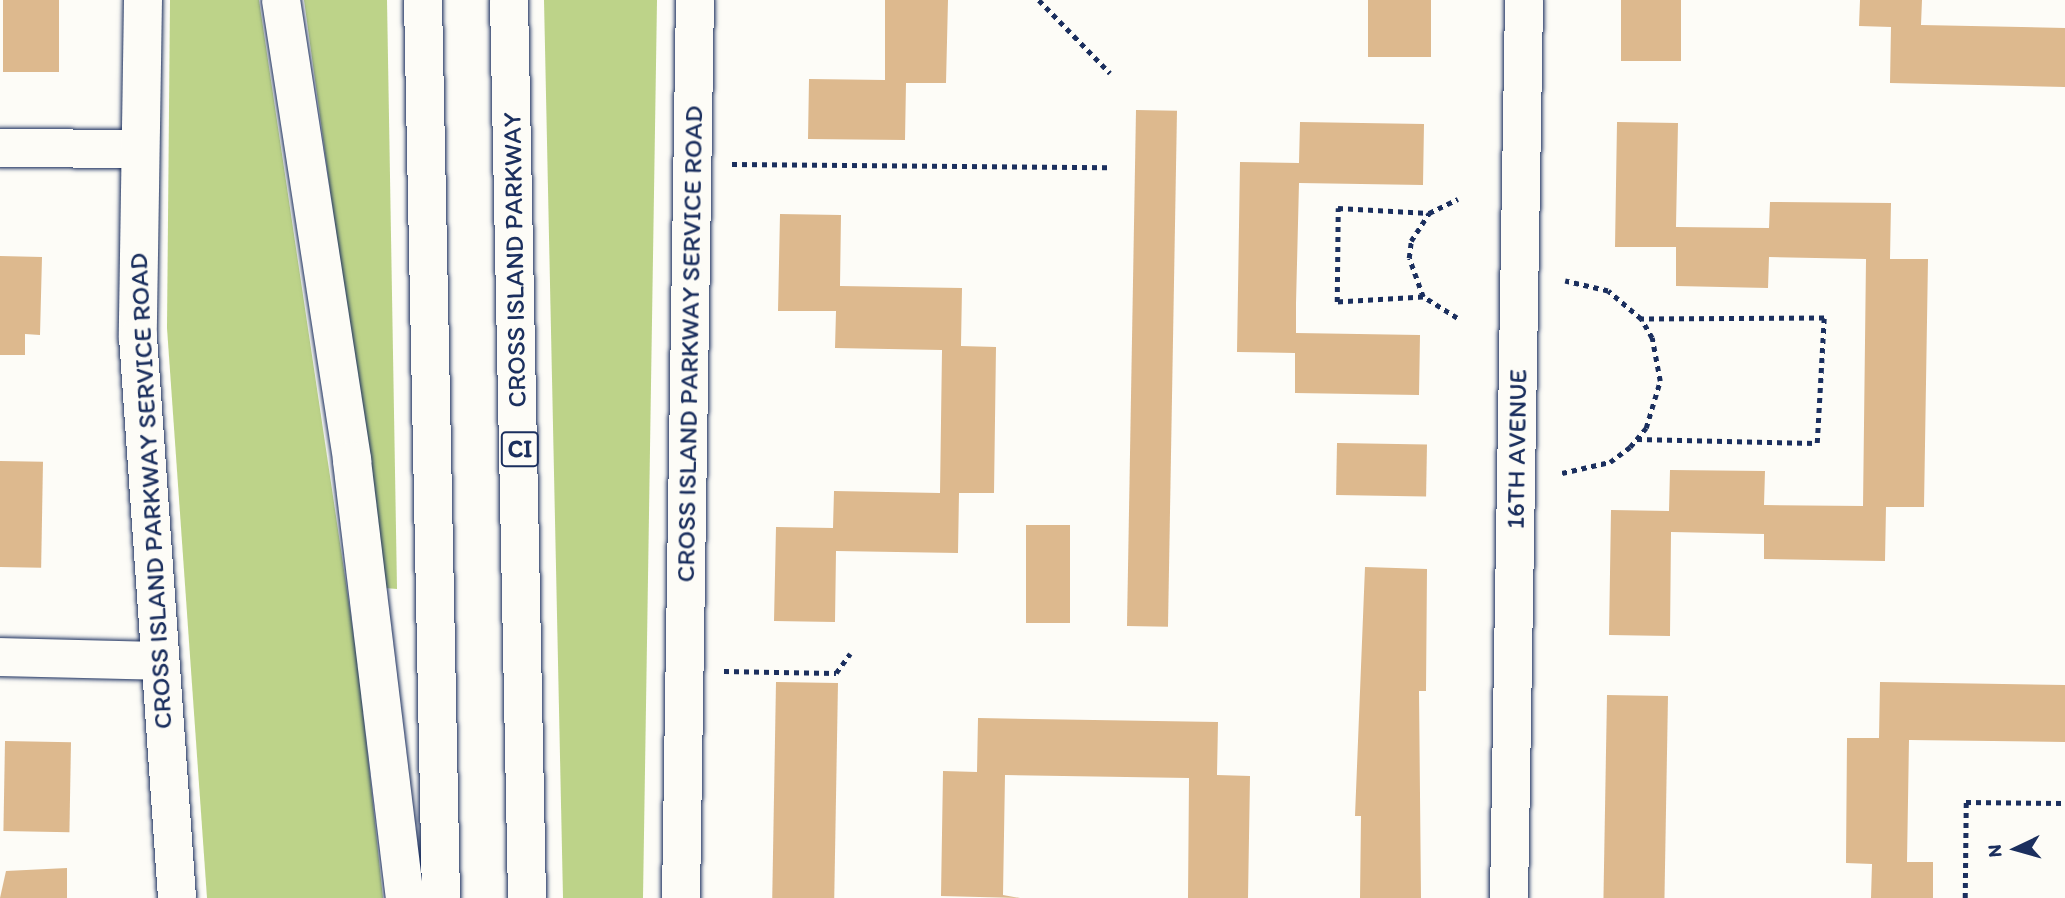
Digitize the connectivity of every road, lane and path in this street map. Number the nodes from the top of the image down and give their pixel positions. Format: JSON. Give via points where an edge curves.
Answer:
{"nodes":[{"id":1,"x":143,"y":0,"type":"edge"},
{"id":2,"x":281,"y":0,"type":"edge"},
{"id":3,"x":424,"y":0,"type":"edge"},
{"id":4,"x":509,"y":0,"type":"edge"},
{"id":5,"x":695,"y":0,"type":"edge"},
{"id":6,"x":1039,"y":0,"type":"edge"},
{"id":7,"x":1524,"y":0,"type":"edge"},
{"id":8,"x":1110,"y":73,"type":"dead end"},
{"id":9,"x":0,"y":148,"type":"edge"},
{"id":10,"x":137,"y":149,"type":"junction"},
{"id":11,"x":731,"y":164,"type":"dead end"},
{"id":12,"x":1108,"y":167,"type":"dead end"},
{"id":13,"x":1458,"y":199,"type":"dead end"},
{"id":14,"x":1429,"y":213,"type":"junction"},
{"id":15,"x":1565,"y":281,"type":"dead end"},
{"id":16,"x":1423,"y":297,"type":"junction"},
{"id":17,"x":1457,"y":318,"type":"dead end"},
{"id":18,"x":1641,"y":319,"type":"junction"},
{"id":19,"x":1637,"y":439,"type":"junction"},
{"id":20,"x":1562,"y":473,"type":"dead end"},
{"id":21,"x":850,"y":654,"type":"dead end"},
{"id":22,"x":0,"y":657,"type":"edge"},
{"id":23,"x":160,"y":661,"type":"junction"},
{"id":24,"x":723,"y":671,"type":"dead end"},
{"id":25,"x":2065,"y":803,"type":"edge"},
{"id":26,"x":177,"y":898,"type":"edge"},
{"id":27,"x":405,"y":898,"type":"edge"},
{"id":28,"x":441,"y":898,"type":"edge"},
{"id":29,"x":527,"y":898,"type":"edge"},
{"id":30,"x":681,"y":898,"type":"edge"},
{"id":31,"x":1509,"y":898,"type":"edge"},
{"id":32,"x":1965,"y":898,"type":"edge"}],
"edges":[{"from":1,"to":10,"type":"main road","name":"CROSS ISLAND PARKWAY SERVICE ROAD"},
{"from":2,"to":27,"type":"main road","via":[[352,461]]},
{"from":3,"to":28,"type":"main road"},
{"from":4,"to":29,"type":"main road","name":"CROSS ISLAND PARKWAY","number":"CI"},
{"from":5,"to":30,"type":"main road","name":"CROSS ISLAND PARKWAY SERVICE ROAD"},
{"from":6,"to":8,"type":"path"},
{"from":7,"to":31,"type":"main road","name":"16TH AVENUE"},
{"from":9,"to":10,"type":"main road"},
{"from":10,"to":23,"type":"main road","name":"CROSS ISLAND PARKWAY SERVICE ROAD","via":[[139,349]]},
{"from":11,"to":12,"type":"path"},
{"from":13,"to":14,"type":"path"},
{"from":14,"to":16,"type":"path","via":[[1411,241],[1409,258]]},
{"from":14,"to":16,"type":"path","via":[[1338,208],[1337,302]]},
{"from":15,"to":18,"type":"path","via":[[1608,291]]},
{"from":16,"to":17,"type":"path"},
{"from":18,"to":19,"type":"path","via":[[1652,338],[1660,381],[1656,405]]},
{"from":18,"to":19,"type":"path","via":[[1824,318],[1818,443]]},
{"from":19,"to":20,"type":"path","via":[[1610,462]]},
{"from":21,"to":24,"type":"path","via":[[836,673]]},
{"from":22,"to":23,"type":"main road"},
{"from":23,"to":26,"type":"main road","name":"CROSS ISLAND PARKWAY SERVICE ROAD"},
{"from":25,"to":32,"type":"path","via":[[1966,802]]}]}
